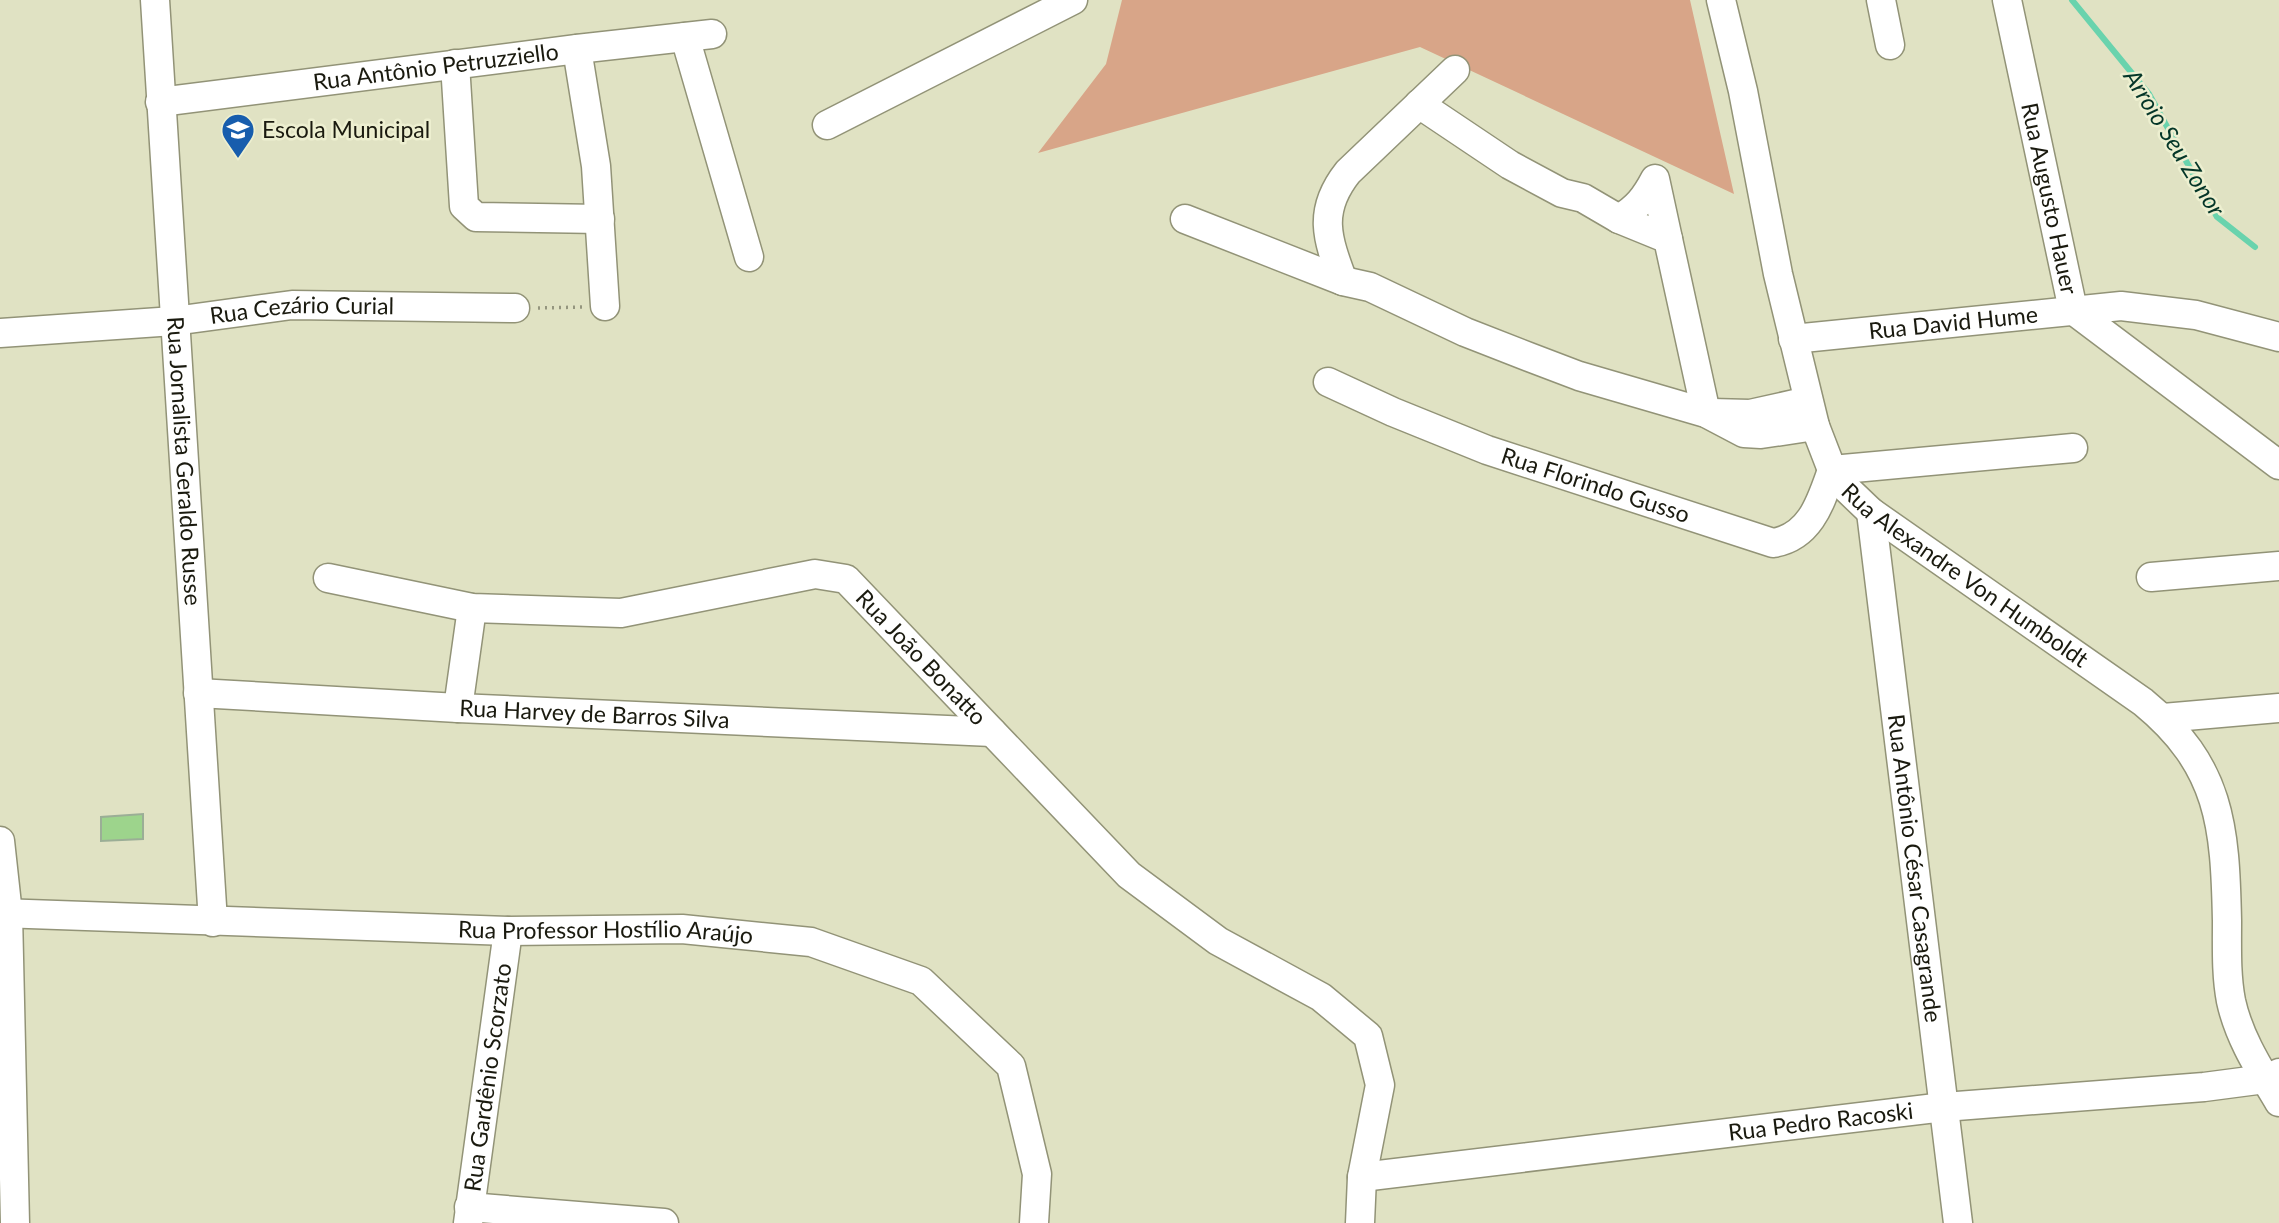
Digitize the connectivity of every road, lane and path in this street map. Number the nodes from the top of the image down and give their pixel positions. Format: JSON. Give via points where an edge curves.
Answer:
{"nodes":[{"id":1,"x":155,"y":0,"type":"edge"},
{"id":2,"x":1073,"y":0,"type":"edge"},
{"id":3,"x":1721,"y":0,"type":"edge"},
{"id":4,"x":1881,"y":0,"type":"edge"},
{"id":5,"x":2007,"y":0,"type":"edge"},
{"id":6,"x":1890,"y":45,"type":"dead end"},
{"id":7,"x":577,"y":49,"type":"junction"},
{"id":8,"x":455,"y":64,"type":"junction"},
{"id":9,"x":1455,"y":70,"type":"dead end"},
{"id":10,"x":160,"y":102,"type":"junction"},
{"id":11,"x":1419,"y":104,"type":"junction"},
{"id":12,"x":827,"y":125,"type":"dead end"},
{"id":13,"x":600,"y":219,"type":"junction"},
{"id":14,"x":1185,"y":219,"type":"dead end"},
{"id":15,"x":1619,"y":219,"type":"junction"},
{"id":16,"x":1668,"y":239,"type":"junction"},
{"id":17,"x":749,"y":257,"type":"dead end"},
{"id":18,"x":1343,"y":281,"type":"junction"},
{"id":19,"x":605,"y":306,"type":"joint"},
{"id":20,"x":515,"y":308,"type":"joint"},
{"id":21,"x":2073,"y":310,"type":"junction"},
{"id":22,"x":174,"y":321,"type":"junction"},
{"id":23,"x":0,"y":333,"type":"edge"},
{"id":24,"x":2279,"y":337,"type":"edge"},
{"id":25,"x":1793,"y":339,"type":"junction"},
{"id":26,"x":1328,"y":382,"type":"dead end"},
{"id":27,"x":1706,"y":413,"type":"junction"},
{"id":28,"x":1812,"y":414,"type":"junction"},
{"id":29,"x":2073,"y":448,"type":"dead end"},
{"id":30,"x":2279,"y":465,"type":"edge"},
{"id":31,"x":1832,"y":470,"type":"junction"},
{"id":32,"x":1871,"y":512,"type":"junction"},
{"id":33,"x":2279,"y":566,"type":"edge"},
{"id":34,"x":2151,"y":577,"type":"dead end"},
{"id":35,"x":328,"y":578,"type":"dead end"},
{"id":36,"x":472,"y":608,"type":"junction"},
{"id":37,"x":198,"y":693,"type":"junction"},
{"id":38,"x":458,"y":708,"type":"junction"},
{"id":39,"x":2279,"y":708,"type":"edge"},
{"id":40,"x":2163,"y":719,"type":"junction"},
{"id":41,"x":992,"y":732,"type":"junction"},
{"id":42,"x":0,"y":841,"type":"edge"},
{"id":43,"x":4,"y":913,"type":"edge"},
{"id":44,"x":213,"y":922,"type":"junction"},
{"id":45,"x":508,"y":931,"type":"junction"},
{"id":46,"x":2274,"y":1085,"type":"edge"},
{"id":47,"x":1944,"y":1107,"type":"junction"},
{"id":48,"x":1362,"y":1177,"type":"junction"},
{"id":49,"x":468,"y":1215,"type":"edge"},
{"id":50,"x":15,"y":1223,"type":"edge"},
{"id":51,"x":664,"y":1223,"type":"edge"},
{"id":52,"x":1034,"y":1223,"type":"edge"},
{"id":53,"x":1360,"y":1223,"type":"edge"},
{"id":54,"x":1958,"y":1223,"type":"edge"}],
"edges":[{"from":1,"to":10,"type":"street","name":"Rua Jornalista Geraldo Russe"},
{"from":2,"to":12,"type":"street"},
{"from":3,"to":25,"type":"street","name":"Rua Alexandre Von Humboldt"},
{"from":4,"to":6,"type":"street"},
{"from":5,"to":21,"type":"street","name":"Rua Augusto Hauer"},
{"from":7,"to":8,"type":"street","name":"Rua Antônio Petruzziello"},
{"from":7,"to":13,"type":"street"},
{"from":7,"to":17,"type":"street","name":"Rua Antônio Petruzziello","via":[[699,35]]},
{"from":8,"to":10,"type":"street","name":"Rua Antônio Petruzziello"},
{"from":8,"to":13,"type":"street","via":[[464,206],[476,218]]},
{"from":9,"to":11,"type":"street"},
{"from":10,"to":22,"type":"street","name":"Rua Jornalista Geraldo Russe"},
{"from":11,"to":15,"type":"street","via":[[1532,178],[1590,201]]},
{"from":11,"to":18,"type":"street","via":[[1337,186],[1326,225]]},
{"from":13,"to":19,"type":"street"},
{"from":14,"to":18,"type":"street"},
{"from":15,"to":16,"type":"street"},
{"from":15,"to":16,"type":"street","via":[[1636,209],[1655,179]]},
{"from":16,"to":27,"type":"street"},
{"from":18,"to":27,"type":"street","via":[[1370,288],[1465,332],[1579,376]]},
{"from":19,"to":20,"type":"path"},
{"from":20,"to":22,"type":"street","name":"Rua Cezário Curial","via":[[292,305]]},
{"from":21,"to":24,"type":"street","name":"Rua David Hume","via":[[2121,306],[2196,315]]},
{"from":21,"to":25,"type":"street","name":"Rua David Hume"},
{"from":21,"to":30,"type":"street","name":"Rua Augusto Hauer"},
{"from":22,"to":23,"type":"street","name":"Rua Cezário Curial"},
{"from":22,"to":37,"type":"street","name":"Rua Jornalista Geraldo Russe"},
{"from":25,"to":28,"type":"street","name":"Rua Alexandre Von Humboldt"},
{"from":26,"to":31,"type":"street","name":"Rua Florindo Gusso","via":[[1487,450],[1765,541],[1781,541],[1801,531],[1820,503]]},
{"from":27,"to":28,"type":"street"},
{"from":28,"to":31,"type":"street","name":"Rua Alexandre Von Humboldt"},
{"from":29,"to":31,"type":"street"},
{"from":31,"to":32,"type":"street","name":"Rua Alexandre Von Humboldt"},
{"from":32,"to":40,"type":"street","name":"Rua Alexandre Von Humboldt"},
{"from":32,"to":47,"type":"street","name":"Rua Antônio César Casagrande"},
{"from":33,"to":34,"type":"street"},
{"from":35,"to":36,"type":"street","name":"Rua João Bonatto"},
{"from":36,"to":38,"type":"street"},
{"from":36,"to":41,"type":"street","name":"Rua João Bonatto","via":[[621,613],[815,574],[846,579]]},
{"from":37,"to":38,"type":"street","name":"Rua Harvey de Barros Silva"},
{"from":37,"to":44,"type":"street","name":"Rua Jornalista Geraldo Russe"},
{"from":38,"to":41,"type":"street","name":"Rua Harvey de Barros Silva"},
{"from":39,"to":40,"type":"street"},
{"from":40,"to":46,"type":"street","name":"Rua Alexandre Von Humboldt","via":[[2200,765],[2213,796],[2224,863],[2232,1003],[2240,1029]]},
{"from":41,"to":48,"type":"street","name":"Rua João Bonatto","via":[[1129,875],[1218,941],[1321,998],[1368,1036],[1380,1084]]},
{"from":42,"to":43,"type":"street"},
{"from":43,"to":44,"type":"street","name":"Rua Professor Hostílio Araújo"},
{"from":43,"to":50,"type":"street"},
{"from":44,"to":45,"type":"street","name":"Rua Professor Hostílio Araújo"},
{"from":45,"to":49,"type":"street","name":"Rua Gardênio Scorzato"},
{"from":45,"to":52,"type":"street","name":"Rua Professor Hostílio Araújo","via":[[682,929],[811,942],[922,981],[1011,1066],[1037,1174]]},
{"from":46,"to":47,"type":"street","name":"Rua Pedro Racoski"},
{"from":47,"to":48,"type":"street","name":"Rua Pedro Racoski"},
{"from":47,"to":54,"type":"street","name":"Rua Antônio César Casagrande"},
{"from":48,"to":53,"type":"street"},
{"from":49,"to":51,"type":"street"}]}
